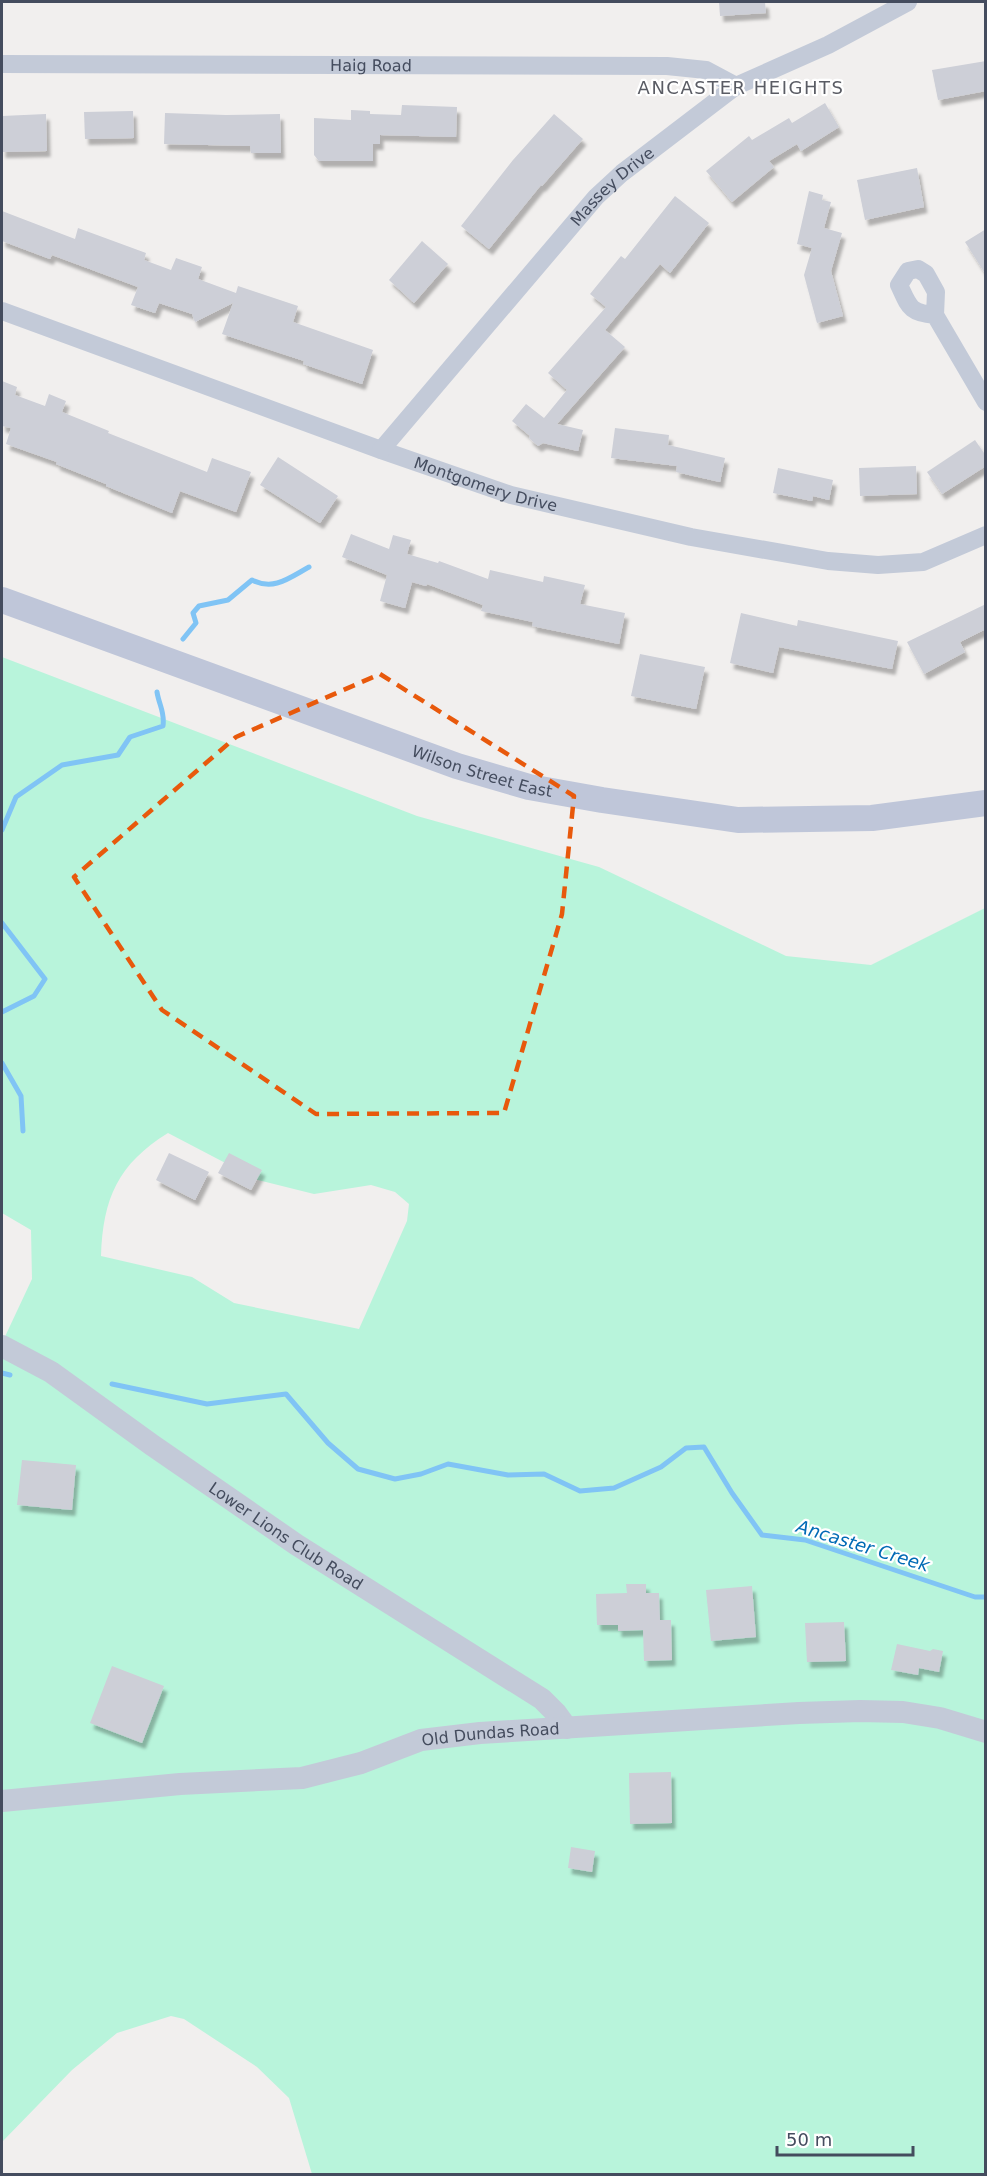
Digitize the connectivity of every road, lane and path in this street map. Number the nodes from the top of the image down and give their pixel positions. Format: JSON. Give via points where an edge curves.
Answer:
{"nodes":[{"id":1,"x":908,"y":2,"type":"edge"},
{"id":2,"x":2,"y":64,"type":"edge"},
{"id":3,"x":736,"y":86,"type":"junction"},
{"id":4,"x":2,"y":311,"type":"edge"},
{"id":5,"x":935,"y":315,"type":"dead end"},
{"id":6,"x":986,"y":402,"type":"edge"},
{"id":7,"x":381,"y":450,"type":"junction"},
{"id":8,"x":986,"y":535,"type":"edge"},
{"id":9,"x":2,"y":600,"type":"edge"},
{"id":10,"x":986,"y":803,"type":"edge"},
{"id":11,"x":2,"y":1346,"type":"edge"},
{"id":12,"x":567,"y":1728,"type":"junction"},
{"id":13,"x":986,"y":1732,"type":"edge"},
{"id":14,"x":2,"y":1801,"type":"edge"}],
"edges":[{"from":1,"to":3,"type":"street","name":"Massey Drive","via":[[828,45]]},
{"from":2,"to":3,"type":"street","name":"Haig Road","via":[[667,66],[706,70]]},
{"from":3,"to":7,"type":"street","name":"Massey Drive","via":[[596,197]]},
{"from":4,"to":7,"type":"street","name":"Montgomery Drive"},
{"from":5,"to":6,"type":"street"},
{"from":7,"to":8,"type":"street","name":"Montgomery Drive","via":[[521,497],[691,537],[828,561],[878,565],[923,562]]},
{"from":9,"to":10,"type":"main road","name":"Wilson Street East","via":[[457,766],[529,786],[738,820],[872,818]]},
{"from":11,"to":12,"type":"street","name":"Lower Lions Club Road","via":[[51,1372],[297,1545],[542,1699]]},
{"from":12,"to":13,"type":"street","name":"Old Dundas Road","via":[[860,1711],[940,1718]]},
{"from":12,"to":14,"type":"street","name":"Old Dundas Road","via":[[421,1740],[361,1763],[302,1778],[180,1784]]}]}
